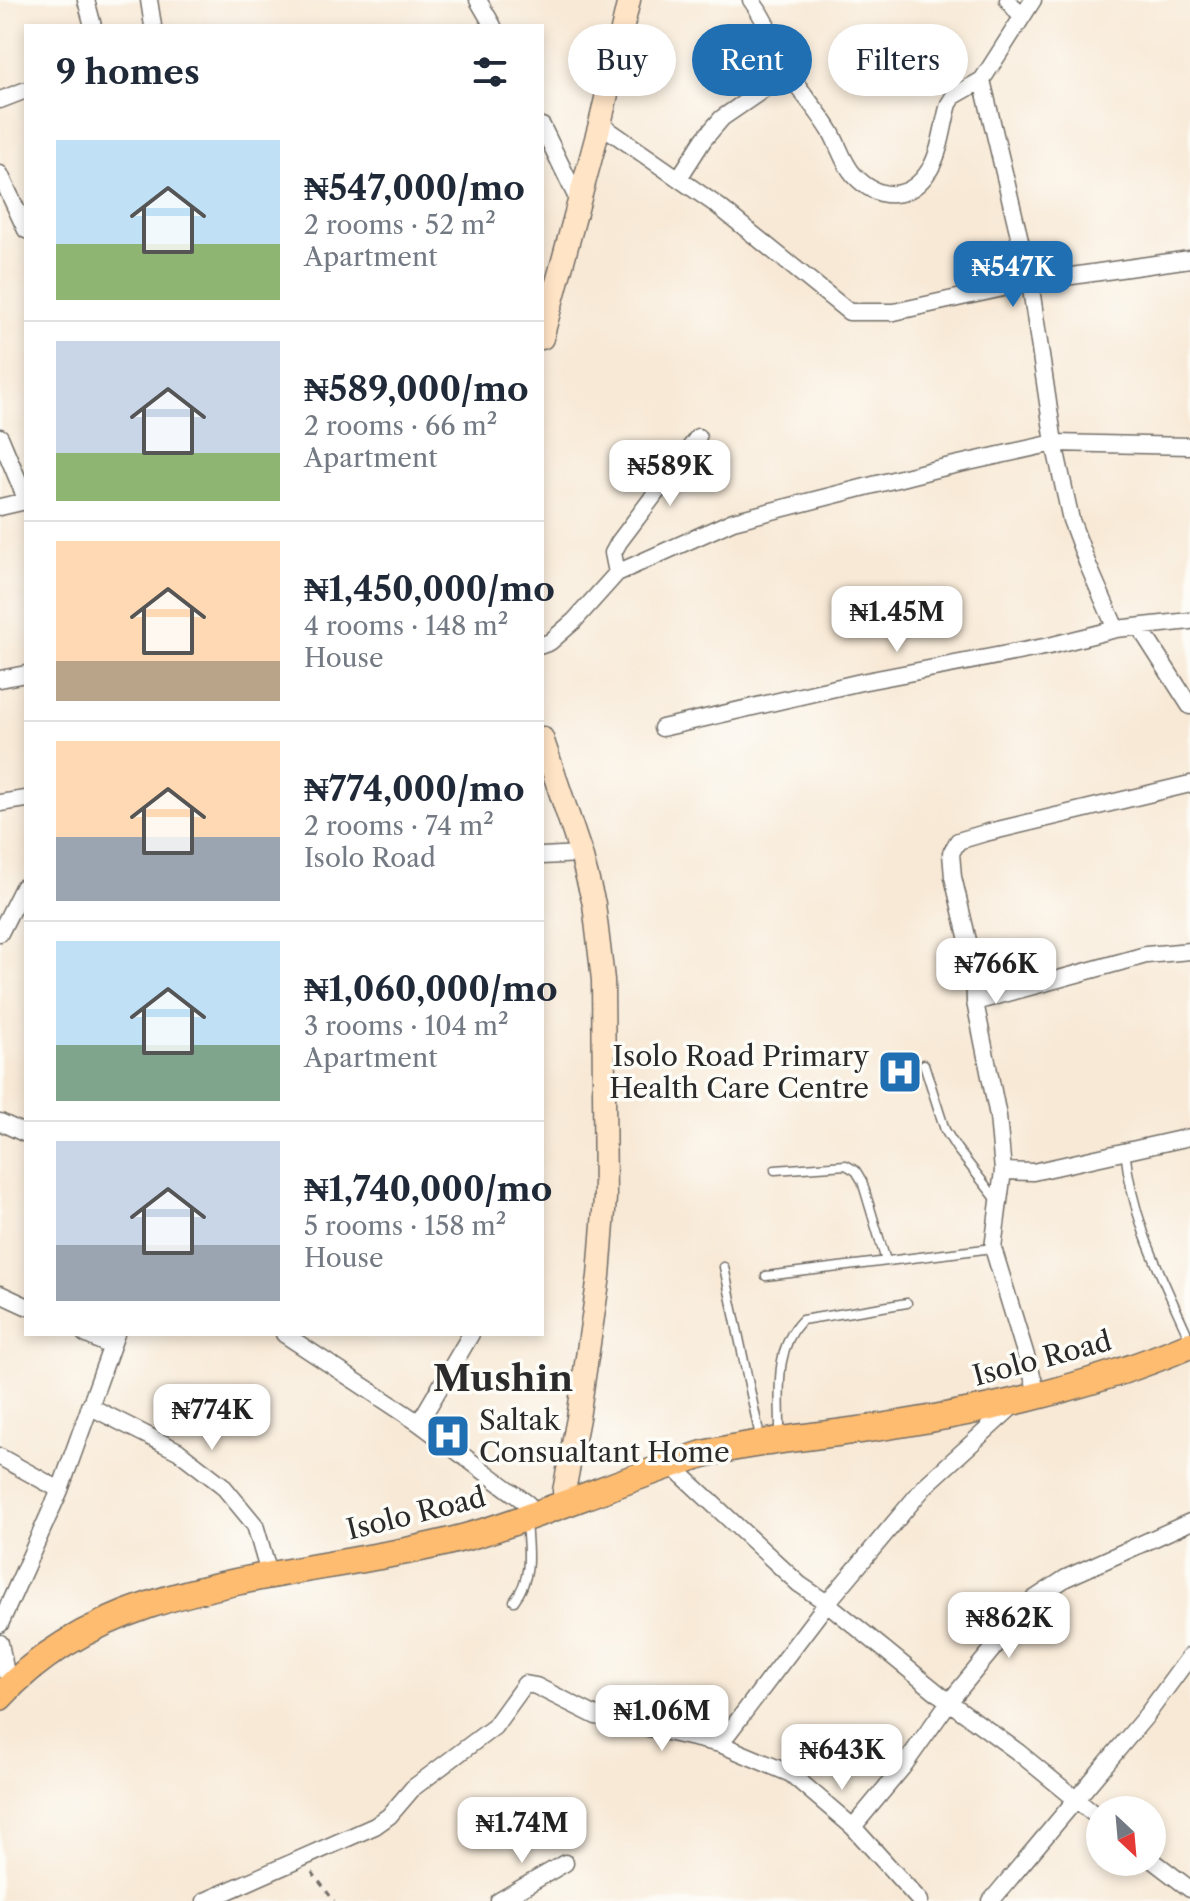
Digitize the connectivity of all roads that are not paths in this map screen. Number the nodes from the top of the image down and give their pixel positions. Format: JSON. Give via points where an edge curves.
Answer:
{"nodes":[{"id":1,"x":86,"y":0,"type":"edge"},
{"id":2,"x":149,"y":0,"type":"edge"},
{"id":3,"x":478,"y":0,"type":"edge"},
{"id":4,"x":629,"y":0,"type":"edge"},
{"id":5,"x":751,"y":0,"type":"edge"},
{"id":6,"x":1008,"y":0,"type":"edge"},
{"id":7,"x":1033,"y":0,"type":"edge"},
{"id":8,"x":1021,"y":17,"type":"junction"},
{"id":9,"x":92,"y":24,"type":"edge"},
{"id":10,"x":153,"y":24,"type":"edge"},
{"id":11,"x":491,"y":24,"type":"edge"},
{"id":12,"x":767,"y":24,"type":"edge"},
{"id":13,"x":982,"y":80,"type":"junction"},
{"id":14,"x":24,"y":91,"type":"edge"},
{"id":15,"x":754,"y":96,"type":"edge"},
{"id":16,"x":806,"y":96,"type":"edge"},
{"id":17,"x":0,"y":100,"type":"edge"},
{"id":18,"x":600,"y":124,"type":"junction"},
{"id":19,"x":544,"y":130,"type":"edge"},
{"id":20,"x":0,"y":174,"type":"edge"},
{"id":21,"x":679,"y":178,"type":"junction"},
{"id":22,"x":578,"y":200,"type":"junction"},
{"id":23,"x":24,"y":226,"type":"edge"},
{"id":24,"x":1190,"y":259,"type":"edge"},
{"id":25,"x":1030,"y":282,"type":"junction"},
{"id":26,"x":544,"y":330,"type":"edge"},
{"id":27,"x":0,"y":437,"type":"edge"},
{"id":28,"x":698,"y":437,"type":"dead end"},
{"id":29,"x":1054,"y":443,"type":"junction"},
{"id":30,"x":1190,"y":446,"type":"edge"},
{"id":31,"x":24,"y":495,"type":"edge"},
{"id":32,"x":24,"y":501,"type":"edge"},
{"id":33,"x":0,"y":507,"type":"edge"},
{"id":34,"x":617,"y":573,"type":"junction"},
{"id":35,"x":1190,"y":621,"type":"edge"},
{"id":36,"x":1140,"y":628,"type":"junction"},
{"id":37,"x":1116,"y":629,"type":"junction"},
{"id":38,"x":544,"y":644,"type":"edge"},
{"id":39,"x":24,"y":674,"type":"edge"},
{"id":40,"x":0,"y":679,"type":"edge"},
{"id":41,"x":1190,"y":706,"type":"edge"},
{"id":42,"x":662,"y":728,"type":"dead end"},
{"id":43,"x":544,"y":744,"type":"edge"},
{"id":44,"x":1190,"y":784,"type":"edge"},
{"id":45,"x":24,"y":799,"type":"edge"},
{"id":46,"x":0,"y":803,"type":"edge"},
{"id":47,"x":581,"y":854,"type":"junction"},
{"id":48,"x":544,"y":856,"type":"edge"},
{"id":49,"x":23,"y":887,"type":"dead end"},
{"id":50,"x":0,"y":933,"type":"edge"},
{"id":51,"x":1190,"y":951,"type":"edge"},
{"id":52,"x":975,"y":1002,"type":"junction"},
{"id":53,"x":924,"y":1064,"type":"dead end"},
{"id":54,"x":0,"y":1122,"type":"edge"},
{"id":55,"x":24,"y":1133,"type":"edge"},
{"id":56,"x":1190,"y":1137,"type":"edge"},
{"id":57,"x":1125,"y":1150,"type":"junction"},
{"id":58,"x":775,"y":1170,"type":"dead end"},
{"id":59,"x":1003,"y":1171,"type":"junction"},
{"id":60,"x":998,"y":1201,"type":"junction"},
{"id":61,"x":993,"y":1248,"type":"junction"},
{"id":62,"x":886,"y":1261,"type":"junction"},
{"id":63,"x":724,"y":1267,"type":"dead end"},
{"id":64,"x":766,"y":1276,"type":"dead end"},
{"id":65,"x":0,"y":1294,"type":"edge"},
{"id":66,"x":907,"y":1303,"type":"dead end"},
{"id":67,"x":24,"y":1305,"type":"edge"},
{"id":68,"x":1189,"y":1335,"type":"edge"},
{"id":69,"x":287,"y":1336,"type":"edge"},
{"id":70,"x":470,"y":1336,"type":"edge"},
{"id":71,"x":113,"y":1340,"type":"edge"},
{"id":72,"x":1026,"y":1392,"type":"junction"},
{"id":73,"x":89,"y":1406,"type":"junction"},
{"id":74,"x":419,"y":1423,"type":"junction"},
{"id":75,"x":769,"y":1430,"type":"junction"},
{"id":76,"x":0,"y":1457,"type":"edge"},
{"id":77,"x":670,"y":1464,"type":"junction"},
{"id":78,"x":60,"y":1490,"type":"junction"},
{"id":79,"x":564,"y":1491,"type":"junction"},
{"id":80,"x":527,"y":1510,"type":"junction"},
{"id":81,"x":1190,"y":1522,"type":"edge"},
{"id":82,"x":266,"y":1563,"type":"junction"},
{"id":83,"x":514,"y":1601,"type":"dead end"},
{"id":84,"x":827,"y":1603,"type":"junction"},
{"id":85,"x":0,"y":1624,"type":"edge"},
{"id":86,"x":0,"y":1643,"type":"edge"},
{"id":87,"x":1190,"y":1656,"type":"edge"},
{"id":88,"x":2,"y":1684,"type":"edge"},
{"id":89,"x":949,"y":1702,"type":"junction"},
{"id":90,"x":720,"y":1744,"type":"junction"},
{"id":91,"x":1075,"y":1800,"type":"junction"},
{"id":92,"x":1086,"y":1808,"type":"edge"},
{"id":93,"x":853,"y":1827,"type":"junction"},
{"id":94,"x":565,"y":1863,"type":"dead end"},
{"id":95,"x":1166,"y":1871,"type":"edge"},
{"id":96,"x":1190,"y":1889,"type":"edge"},
{"id":97,"x":205,"y":1901,"type":"edge"},
{"id":98,"x":499,"y":1901,"type":"edge"},
{"id":99,"x":920,"y":1901,"type":"edge"},
{"id":100,"x":991,"y":1901,"type":"edge"}],
"edges":[{"from":1,"to":9,"type":"street"},
{"from":2,"to":10,"type":"street"},
{"from":3,"to":11,"type":"street"},
{"from":4,"to":18,"type":"main road"},
{"from":5,"to":12,"type":"street"},
{"from":6,"to":8,"type":"street"},
{"from":7,"to":8,"type":"street"},
{"from":8,"to":13,"type":"street"},
{"from":13,"to":16,"type":"street","via":[[954,96],[932,166],[922,180],[894,196],[877,193],[854,175]]},
{"from":13,"to":25,"type":"street"},
{"from":14,"to":17,"type":"street"},
{"from":15,"to":21,"type":"street","via":[[722,118]]},
{"from":18,"to":21,"type":"street"},
{"from":18,"to":22,"type":"main road"},
{"from":19,"to":22,"type":"street"},
{"from":20,"to":23,"type":"street"},
{"from":21,"to":25,"type":"street","via":[[849,312],[894,312]]},
{"from":22,"to":26,"type":"main road"},
{"from":24,"to":25,"type":"street"},
{"from":25,"to":29,"type":"street"},
{"from":27,"to":31,"type":"street"},
{"from":28,"to":34,"type":"street","via":[[619,542],[613,553]]},
{"from":29,"to":30,"type":"street"},
{"from":29,"to":34,"type":"street","via":[[733,521]]},
{"from":29,"to":37,"type":"street","via":[[1071,520]]},
{"from":32,"to":33,"type":"street"},
{"from":34,"to":38,"type":"street","via":[[574,621]]},
{"from":35,"to":36,"type":"street"},
{"from":36,"to":37,"type":"street"},
{"from":36,"to":41,"type":"street"},
{"from":37,"to":42,"type":"street"},
{"from":39,"to":40,"type":"street"},
{"from":43,"to":47,"type":"main road"},
{"from":44,"to":52,"type":"street","via":[[958,841],[951,853],[953,877],[974,966]]},
{"from":45,"to":46,"type":"street"},
{"from":47,"to":48,"type":"street"},
{"from":47,"to":79,"type":"main road","via":[[594,904],[603,980],[605,1198],[597,1291]]},
{"from":49,"to":50,"type":"street"},
{"from":51,"to":52,"type":"street","via":[[1146,955]]},
{"from":52,"to":59,"type":"street","via":[[996,1103]]},
{"from":53,"to":60,"type":"lane","via":[[945,1130]]},
{"from":54,"to":55,"type":"street"},
{"from":56,"to":57,"type":"street"},
{"from":57,"to":59,"type":"street","via":[[1033,1172]]},
{"from":57,"to":68,"type":"lane","via":[[1143,1236]]},
{"from":58,"to":62,"type":"lane","via":[[846,1165],[856,1171]]},
{"from":59,"to":60,"type":"street"},
{"from":60,"to":61,"type":"street"},
{"from":61,"to":62,"type":"lane"},
{"from":61,"to":72,"type":"street"},
{"from":62,"to":64,"type":"lane"},
{"from":63,"to":75,"type":"lane"},
{"from":65,"to":67,"type":"street"},
{"from":66,"to":75,"type":"lane","via":[[802,1320],[786,1342]]},
{"from":68,"to":72,"type":"main road","name":"Isolo Road","via":[[1122,1371]]},
{"from":69,"to":74,"type":"street"},
{"from":70,"to":74,"type":"street"},
{"from":71,"to":73,"type":"street"},
{"from":72,"to":75,"type":"main road","name":"Isolo Road"},
{"from":72,"to":77,"type":"main road","name":"Isolo Road","via":[[860,1430],[741,1445]]},
{"from":72,"to":84,"type":"street","via":[[926,1485]]},
{"from":73,"to":78,"type":"street"},
{"from":73,"to":82,"type":"street","via":[[178,1451],[222,1485],[255,1525]]},
{"from":74,"to":80,"type":"street"},
{"from":75,"to":79,"type":"main road","name":"Isolo Road","via":[[702,1443]]},
{"from":76,"to":78,"type":"street"},
{"from":77,"to":80,"type":"main road","name":"Isolo Road"},
{"from":77,"to":84,"type":"street","via":[[799,1584]]},
{"from":78,"to":85,"type":"street"},
{"from":79,"to":80,"type":"main road","name":"Isolo Road"},
{"from":80,"to":82,"type":"main road","name":"Isolo Road"},
{"from":80,"to":83,"type":"lane","via":[[529,1571]]},
{"from":80,"to":88,"type":"main road","name":"Isolo Road","via":[[480,1533],[380,1558],[233,1583],[147,1606],[78,1637]]},
{"from":81,"to":89,"type":"street","via":[[1049,1587]]},
{"from":82,"to":88,"type":"main road","name":"Isolo Road","via":[[181,1581],[113,1606],[65,1632]]},
{"from":84,"to":89,"type":"street"},
{"from":84,"to":90,"type":"street"},
{"from":86,"to":88,"type":"street"},
{"from":87,"to":91,"type":"street"},
{"from":89,"to":91,"type":"street"},
{"from":89,"to":93,"type":"street"},
{"from":90,"to":93,"type":"street","via":[[791,1774]]},
{"from":90,"to":97,"type":"street","via":[[596,1716],[525,1684],[494,1727],[413,1788],[375,1826]]},
{"from":91,"to":92,"type":"street"},
{"from":91,"to":100,"type":"street"},
{"from":93,"to":99,"type":"street"},
{"from":94,"to":98,"type":"street"},
{"from":95,"to":96,"type":"street"}]}
